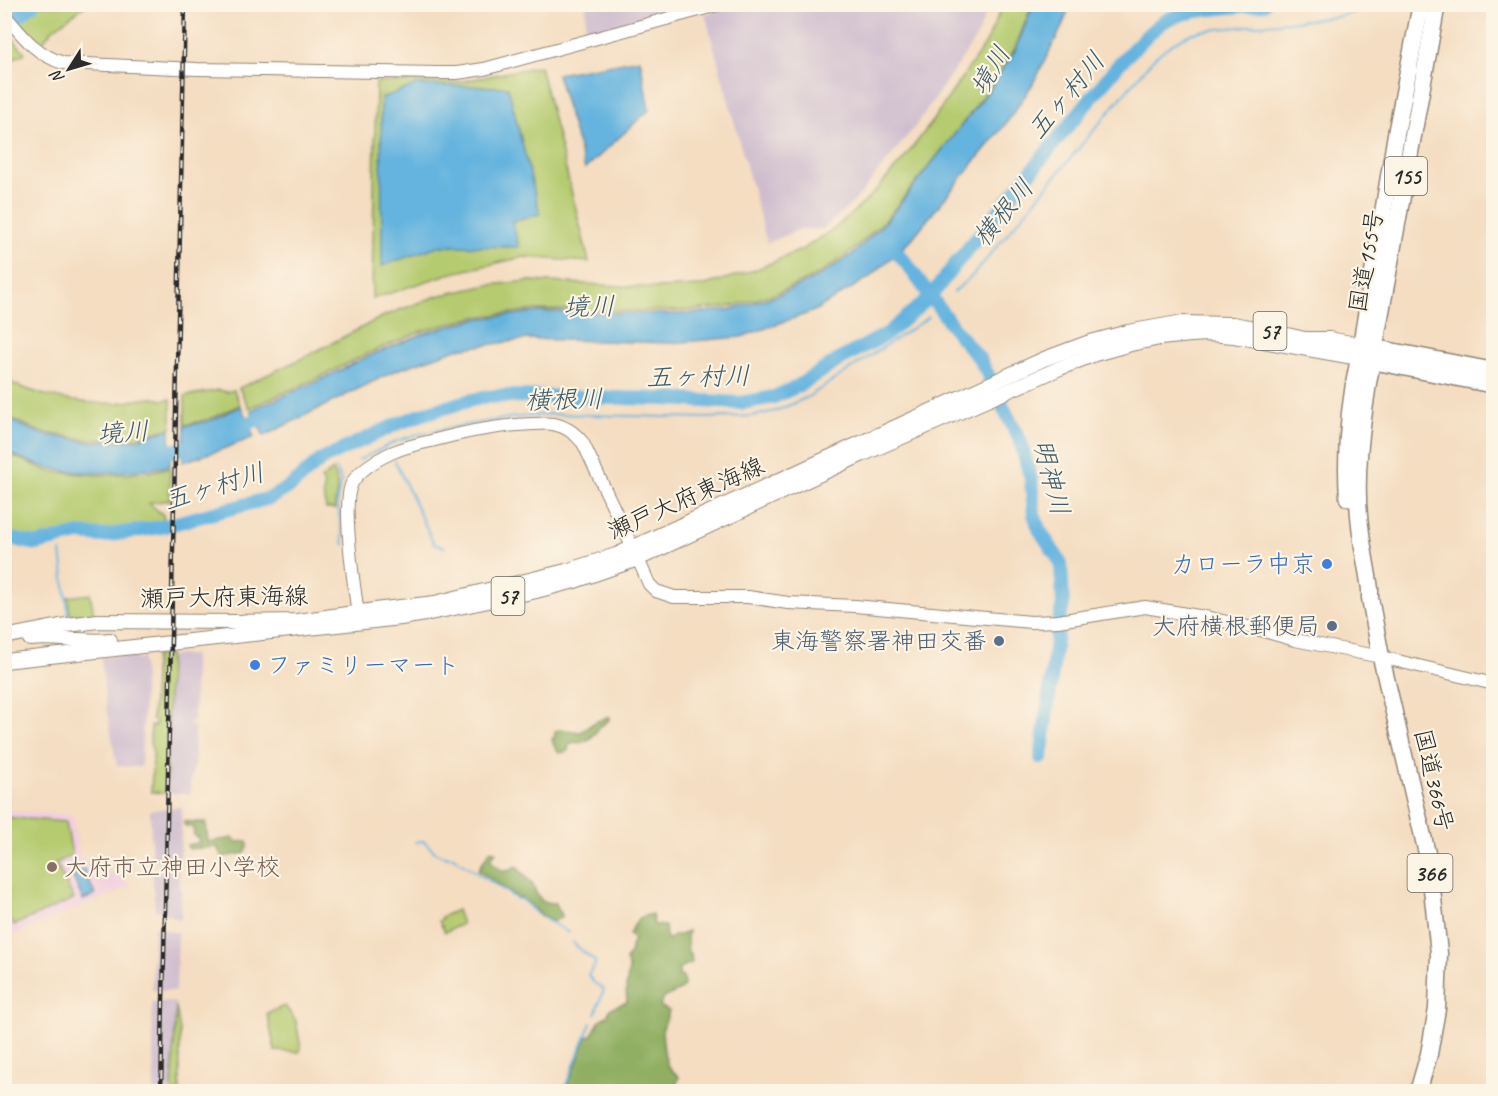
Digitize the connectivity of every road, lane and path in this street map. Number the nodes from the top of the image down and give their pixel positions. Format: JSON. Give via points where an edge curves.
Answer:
{"nodes":[{"id":1,"x":721,"y":4,"type":"edge"},
{"id":2,"x":1420,"y":4,"type":"edge"},
{"id":3,"x":1437,"y":4,"type":"edge"},
{"id":4,"x":4,"y":14,"type":"edge"},
{"id":5,"x":1367,"y":353,"type":"junction"},
{"id":6,"x":1494,"y":371,"type":"edge"},
{"id":7,"x":1494,"y":385,"type":"edge"},
{"id":8,"x":973,"y":398,"type":"junction"},
{"id":9,"x":635,"y":553,"type":"junction"},
{"id":10,"x":358,"y":618,"type":"junction"},
{"id":11,"x":4,"y":637,"type":"edge"},
{"id":12,"x":4,"y":643,"type":"edge"},
{"id":13,"x":145,"y":645,"type":"junction"},
{"id":14,"x":1381,"y":657,"type":"junction"},
{"id":15,"x":4,"y":661,"type":"edge"},
{"id":16,"x":1494,"y":684,"type":"edge"},
{"id":17,"x":1418,"y":1092,"type":"edge"}],
"edges":[{"from":1,"to":4,"type":"street","via":[[505,64],[457,73],[63,63],[30,45]]},
{"from":2,"to":5,"type":"highway","name":"国道155号","number":"155","via":[[1396,134]]},
{"from":3,"to":5,"type":"highway","name":"国道155号","number":"155"},
{"from":5,"to":6,"type":"highway","name":"国道155号"},
{"from":5,"to":7,"type":"highway"},
{"from":5,"to":8,"type":"main road","name":"瀬戸大府東海線","number":"57","via":[[1191,334],[1095,354],[1008,391]]},
{"from":5,"to":8,"type":"main road","name":"瀬戸大府東海線","number":"57","via":[[1329,339],[1305,339],[1260,328],[1178,323],[1087,343],[1009,375]]},
{"from":5,"to":14,"type":"highway","name":"国道366号","number":"366","via":[[1359,511]]},
{"from":8,"to":9,"type":"main road","name":"瀬戸大府東海線","number":"57","via":[[768,498]]},
{"from":9,"to":10,"type":"main road","name":"瀬戸大府東海線","number":"57","via":[[575,581],[532,592],[425,614]]},
{"from":9,"to":10,"type":"street","via":[[589,453],[576,434],[554,424],[516,424],[447,437],[383,457],[351,484],[348,522]]},
{"from":9,"to":14,"type":"street","via":[[649,584],[674,597],[748,597],[1031,622],[1145,607]]},
{"from":10,"to":11,"type":"main road","name":"瀬戸大府東海線","number":"57","via":[[98,621]]},
{"from":10,"to":13,"type":"main road","name":"瀬戸大府東海線","number":"57"},
{"from":12,"to":13,"type":"main road","number":"57","via":[[43,638],[94,642],[128,638],[141,639]]},
{"from":13,"to":15,"type":"main road","name":"瀬戸大府東海線","number":"57"},
{"from":14,"to":16,"type":"street"},
{"from":14,"to":17,"type":"highway","name":"国道366号","number":"366","via":[[1429,862],[1439,954],[1437,1009]]}]}
